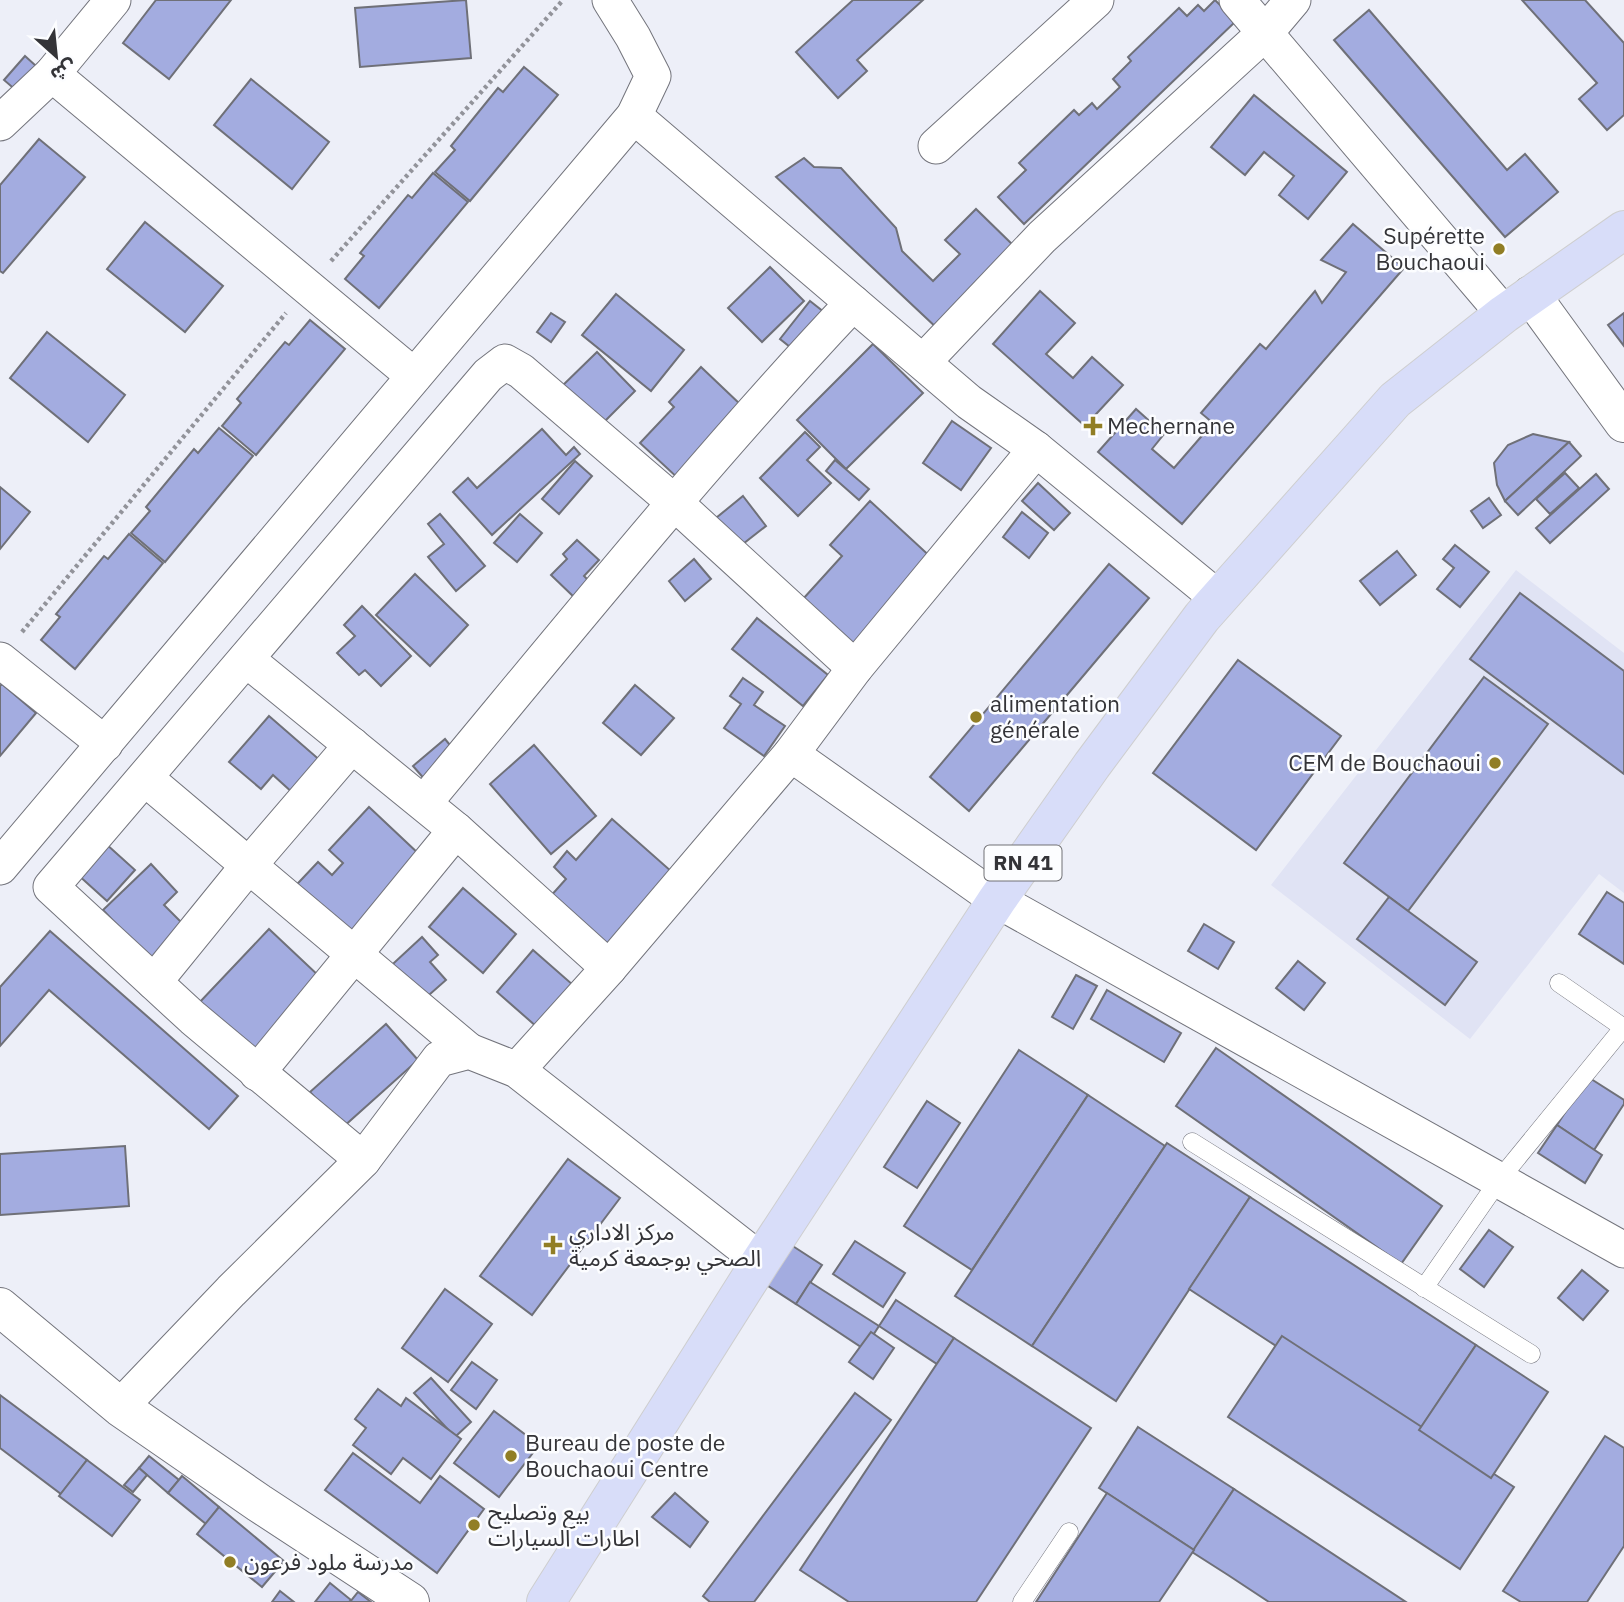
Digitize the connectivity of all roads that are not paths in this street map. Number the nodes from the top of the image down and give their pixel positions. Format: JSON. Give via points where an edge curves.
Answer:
{"nodes":[{"id":1,"x":113,"y":0,"type":"edge"},
{"id":2,"x":610,"y":0,"type":"edge"},
{"id":3,"x":1096,"y":0,"type":"edge"},
{"id":4,"x":1237,"y":0,"type":"edge"},
{"id":5,"x":1293,"y":0,"type":"edge"},
{"id":6,"x":1266,"y":32,"type":"junction"},
{"id":7,"x":52,"y":74,"type":"junction"},
{"id":8,"x":634,"y":116,"type":"junction"},
{"id":9,"x":0,"y":123,"type":"edge"},
{"id":10,"x":936,"y":146,"type":"dead end"},
{"id":11,"x":1624,"y":230,"type":"edge"},
{"id":12,"x":853,"y":303,"type":"junction"},
{"id":13,"x":1518,"y":304,"type":"junction"},
{"id":14,"x":923,"y":362,"type":"junction"},
{"id":15,"x":414,"y":376,"type":"junction"},
{"id":16,"x":1624,"y":423,"type":"edge"},
{"id":17,"x":1036,"y":449,"type":"junction"},
{"id":18,"x":675,"y":503,"type":"junction"},
{"id":19,"x":1219,"y":599,"type":"junction"},
{"id":20,"x":9,"y":649,"type":"edge"},
{"id":21,"x":246,"y":659,"type":"junction"},
{"id":22,"x":855,"y":668,"type":"junction"},
{"id":23,"x":105,"y":744,"type":"junction"},
{"id":24,"x":352,"y":745,"type":"junction"},
{"id":25,"x":791,"y":754,"type":"junction"},
{"id":26,"x":145,"y":778,"type":"junction"},
{"id":27,"x":424,"y":803,"type":"junction"},
{"id":28,"x":456,"y":830,"type":"junction"},
{"id":29,"x":249,"y":865,"type":"junction"},
{"id":30,"x":0,"y":867,"type":"edge"},
{"id":31,"x":997,"y":900,"type":"junction"},
{"id":32,"x":354,"y":953,"type":"junction"},
{"id":33,"x":609,"y":968,"type":"junction"},
{"id":34,"x":154,"y":982,"type":"junction"},
{"id":35,"x":1559,"y":983,"type":"dead end"},
{"id":36,"x":1624,"y":1028,"type":"edge"},
{"id":37,"x":469,"y":1051,"type":"junction"},
{"id":38,"x":517,"y":1070,"type":"junction"},
{"id":39,"x":257,"y":1073,"type":"junction"},
{"id":40,"x":1192,"y":1142,"type":"dead end"},
{"id":41,"x":363,"y":1160,"type":"junction"},
{"id":42,"x":1499,"y":1180,"type":"junction"},
{"id":43,"x":1624,"y":1250,"type":"edge"},
{"id":44,"x":761,"y":1261,"type":"junction"},
{"id":45,"x":1424,"y":1288,"type":"junction"},
{"id":46,"x":0,"y":1307,"type":"edge"},
{"id":47,"x":1531,"y":1354,"type":"dead end"},
{"id":48,"x":120,"y":1407,"type":"junction"},
{"id":49,"x":1069,"y":1532,"type":"dead end"},
{"id":50,"x":410,"y":1602,"type":"edge"},
{"id":51,"x":546,"y":1602,"type":"edge"},
{"id":52,"x":1022,"y":1602,"type":"edge"}],
"edges":[{"from":1,"to":7,"type":"street"},
{"from":2,"to":8,"type":"street","via":[[653,76]]},
{"from":3,"to":10,"type":"street"},
{"from":4,"to":6,"type":"street"},
{"from":5,"to":6,"type":"street"},
{"from":6,"to":13,"type":"street"},
{"from":6,"to":14,"type":"street","via":[[1042,237]]},
{"from":7,"to":9,"type":"street"},
{"from":7,"to":15,"type":"street"},
{"from":8,"to":12,"type":"street"},
{"from":8,"to":15,"type":"street"},
{"from":11,"to":13,"type":"main road","number":"RN 41"},
{"from":12,"to":14,"type":"street"},
{"from":12,"to":18,"type":"street"},
{"from":13,"to":16,"type":"main road"},
{"from":13,"to":19,"type":"main road","number":"RN 41","via":[[1395,400]]},
{"from":14,"to":17,"type":"street"},
{"from":15,"to":23,"type":"street"},
{"from":17,"to":19,"type":"street"},
{"from":17,"to":22,"type":"street"},
{"from":18,"to":21,"type":"street","via":[[505,362],[488,375]]},
{"from":18,"to":22,"type":"street"},
{"from":18,"to":27,"type":"street"},
{"from":19,"to":31,"type":"main road","number":"RN 41","via":[[1092,765]]},
{"from":20,"to":23,"type":"street"},
{"from":21,"to":24,"type":"street"},
{"from":21,"to":26,"type":"street"},
{"from":22,"to":25,"type":"street"},
{"from":23,"to":30,"type":"street"},
{"from":24,"to":27,"type":"street"},
{"from":24,"to":29,"type":"street"},
{"from":25,"to":31,"type":"street"},
{"from":25,"to":33,"type":"street"},
{"from":26,"to":29,"type":"street"},
{"from":26,"to":34,"type":"street","via":[[51,887]]},
{"from":27,"to":28,"type":"street"},
{"from":28,"to":32,"type":"street"},
{"from":28,"to":33,"type":"street"},
{"from":29,"to":32,"type":"street"},
{"from":29,"to":34,"type":"street"},
{"from":31,"to":42,"type":"street"},
{"from":31,"to":44,"type":"main road","number":"RN 41"},
{"from":32,"to":37,"type":"street"},
{"from":32,"to":39,"type":"street"},
{"from":33,"to":38,"type":"street"},
{"from":34,"to":39,"type":"street"},
{"from":35,"to":36,"type":"lane"},
{"from":36,"to":42,"type":"lane"},
{"from":37,"to":38,"type":"street"},
{"from":37,"to":41,"type":"street","via":[[439,1059]]},
{"from":38,"to":44,"type":"street"},
{"from":39,"to":41,"type":"street"},
{"from":40,"to":45,"type":"lane"},
{"from":41,"to":48,"type":"street"},
{"from":42,"to":43,"type":"street"},
{"from":42,"to":45,"type":"lane"},
{"from":44,"to":51,"type":"main road","number":"RN 41"},
{"from":45,"to":47,"type":"lane"},
{"from":46,"to":48,"type":"main road"},
{"from":48,"to":50,"type":"main road"},
{"from":49,"to":52,"type":"lane"}]}
